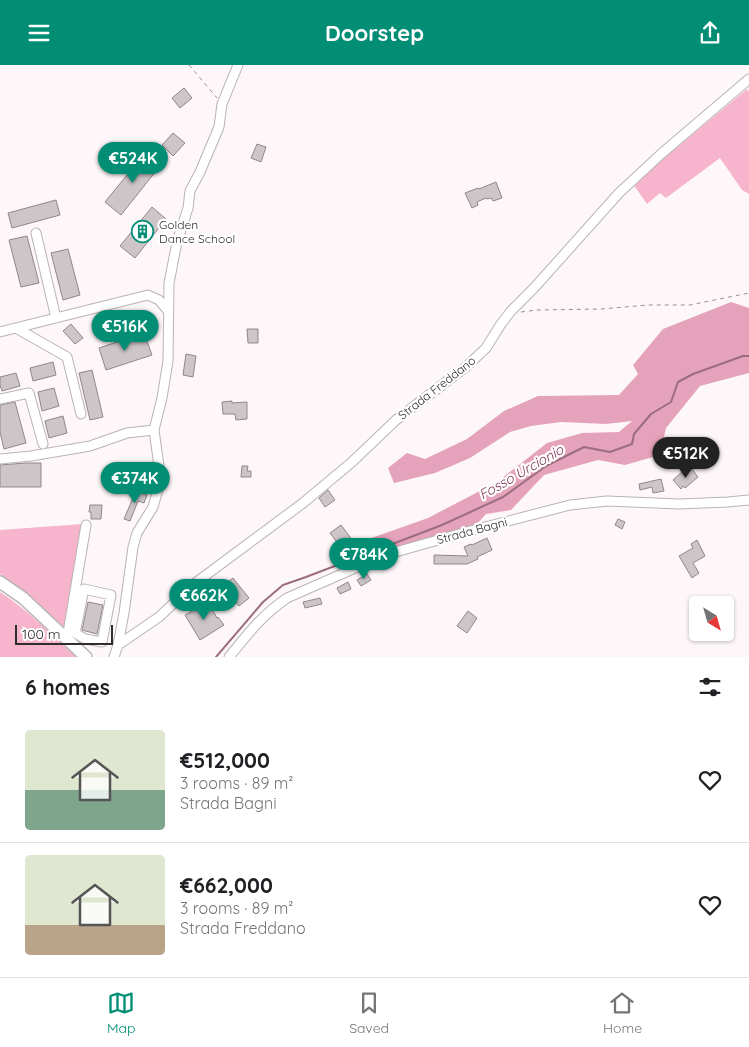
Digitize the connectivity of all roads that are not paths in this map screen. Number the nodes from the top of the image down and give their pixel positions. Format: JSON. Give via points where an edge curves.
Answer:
{"nodes":[{"id":1,"x":238,"y":65,"type":"edge"},
{"id":2,"x":749,"y":79,"type":"edge"},
{"id":3,"x":36,"y":233,"type":"dead end"},
{"id":4,"x":168,"y":311,"type":"junction"},
{"id":5,"x":56,"y":318,"type":"junction"},
{"id":6,"x":16,"y":328,"type":"junction"},
{"id":7,"x":0,"y":332,"type":"edge"},
{"id":8,"x":0,"y":399,"type":"edge"},
{"id":9,"x":81,"y":414,"type":"dead end"},
{"id":10,"x":154,"y":430,"type":"junction"},
{"id":11,"x":44,"y":444,"type":"dead end"},
{"id":12,"x":0,"y":459,"type":"edge"},
{"id":13,"x":749,"y":500,"type":"edge"},
{"id":14,"x":86,"y":525,"type":"dead end"},
{"id":15,"x":0,"y":582,"type":"edge"},
{"id":16,"x":67,"y":639,"type":"junction"},
{"id":17,"x":85,"y":639,"type":"junction"},
{"id":18,"x":118,"y":645,"type":"junction"},
{"id":19,"x":83,"y":654,"type":"edge"},
{"id":20,"x":114,"y":657,"type":"edge"},
{"id":21,"x":229,"y":657,"type":"edge"}],
"edges":[{"from":1,"to":4,"type":"street","via":[[222,105],[219,127],[190,191],[169,283]]},
{"from":2,"to":18,"type":"street","name":"Strada Freddano","via":[[619,193],[511,311],[486,348],[467,366],[396,420],[303,503],[194,584],[159,617]]},
{"from":3,"to":5,"type":"street"},
{"from":4,"to":5,"type":"street","via":[[159,300],[148,295]]},
{"from":4,"to":10,"type":"street","via":[[168,361]]},
{"from":5,"to":6,"type":"street"},
{"from":6,"to":7,"type":"street"},
{"from":6,"to":9,"type":"street","via":[[67,357]]},
{"from":8,"to":11,"type":"street","via":[[28,393]]},
{"from":10,"to":12,"type":"street","via":[[127,433],[90,446]]},
{"from":10,"to":18,"type":"street","via":[[159,486],[153,507],[137,533],[133,547]]},
{"from":13,"to":21,"type":"street","name":"Strada Bagni","via":[[579,504],[385,555],[287,598],[259,621]]},
{"from":14,"to":16,"type":"street"},
{"from":15,"to":16,"type":"main road","via":[[23,598]]},
{"from":16,"to":19,"type":"main road"},
{"from":17,"to":17,"type":"street","via":[[102,642],[111,595],[84,589],[75,633]]},
{"from":17,"to":19,"type":"street"},
{"from":18,"to":20,"type":"street"}]}
